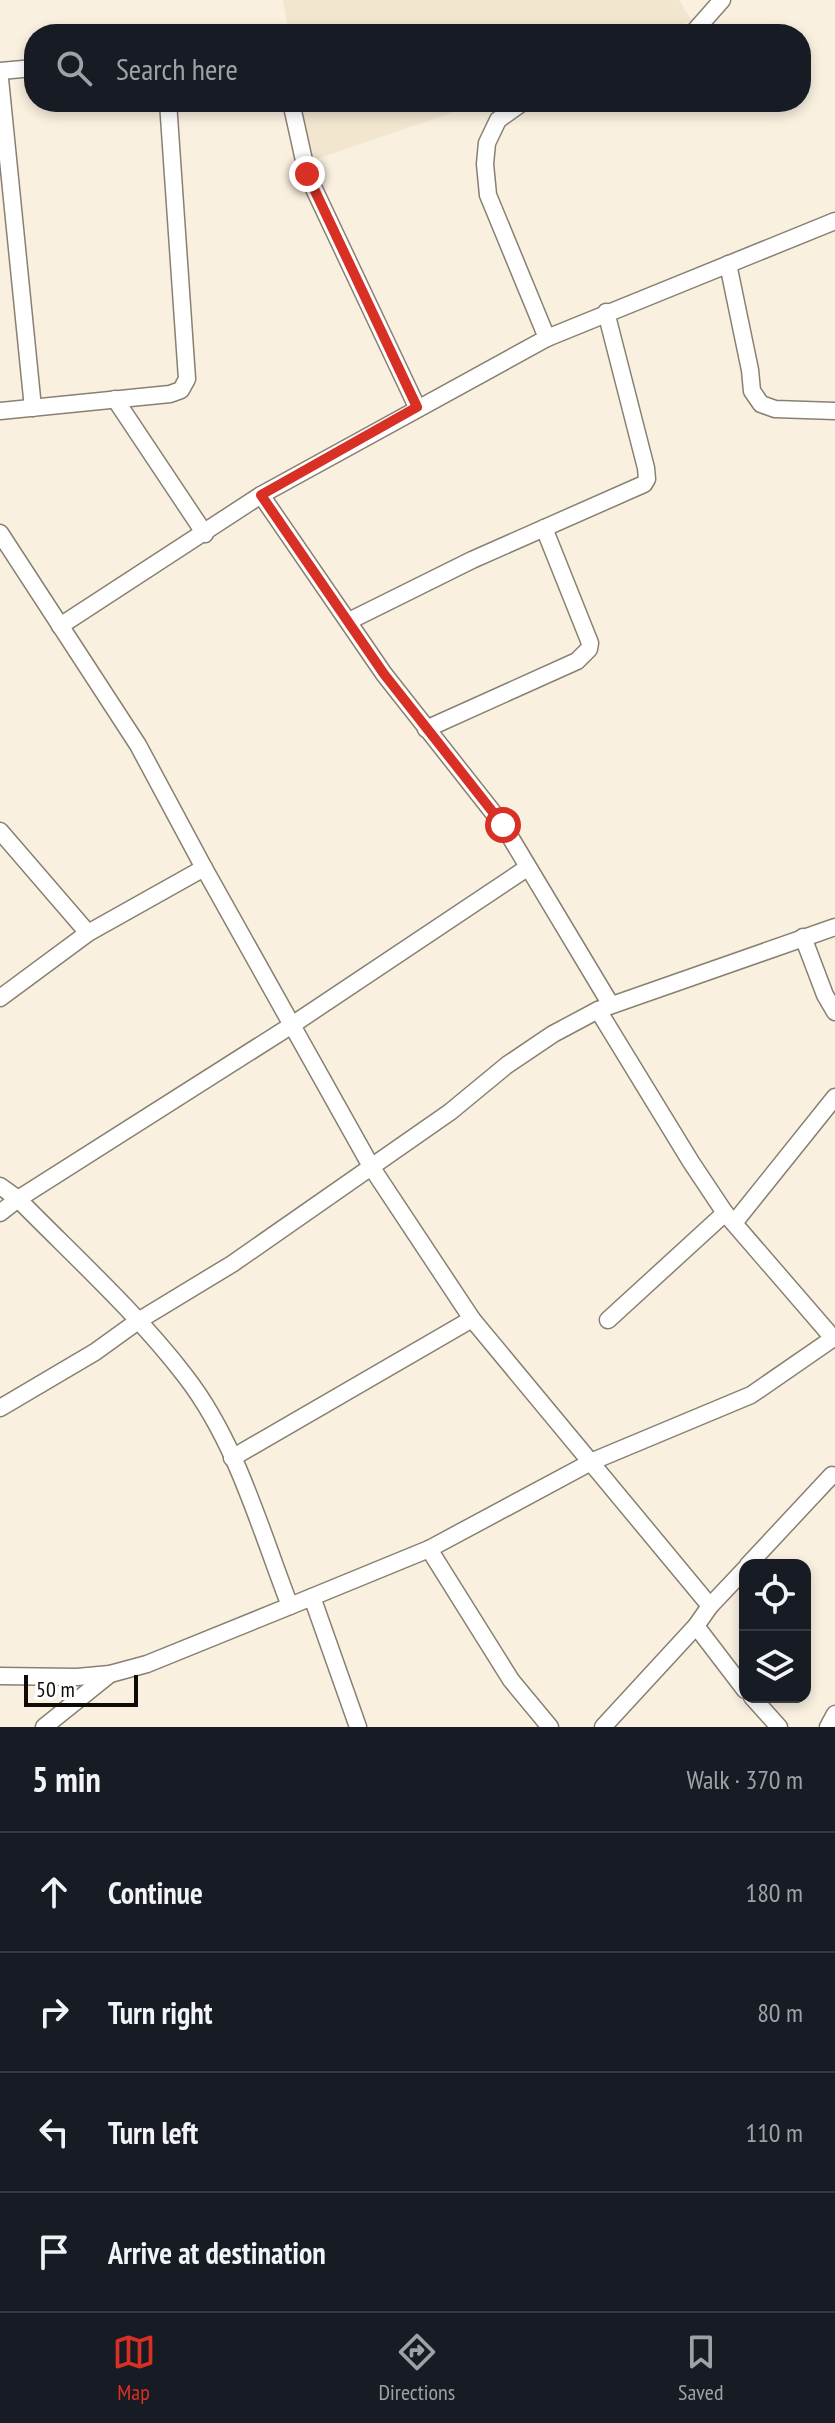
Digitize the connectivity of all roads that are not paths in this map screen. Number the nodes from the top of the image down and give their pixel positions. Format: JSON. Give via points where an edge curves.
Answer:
{"nodes":[{"id":1,"x":722,"y":0,"type":"edge"},
{"id":2,"x":701,"y":24,"type":"edge"},
{"id":3,"x":24,"y":69,"type":"edge"},
{"id":4,"x":0,"y":71,"type":"edge"},
{"id":5,"x":0,"y":79,"type":"edge"},
{"id":6,"x":169,"y":112,"type":"edge"},
{"id":7,"x":293,"y":112,"type":"edge"},
{"id":8,"x":509,"y":112,"type":"edge"},
{"id":9,"x":835,"y":221,"type":"edge"},
{"id":10,"x":728,"y":264,"type":"junction"},
{"id":11,"x":606,"y":312,"type":"junction"},
{"id":12,"x":547,"y":338,"type":"junction"},
{"id":13,"x":115,"y":399,"type":"junction"},
{"id":14,"x":417,"y":407,"type":"junction"},
{"id":15,"x":33,"y":408,"type":"junction"},
{"id":16,"x":0,"y":411,"type":"edge"},
{"id":17,"x":835,"y":411,"type":"edge"},
{"id":18,"x":261,"y":495,"type":"junction"},
{"id":19,"x":544,"y":528,"type":"junction"},
{"id":20,"x":0,"y":533,"type":"edge"},
{"id":21,"x":205,"y":534,"type":"junction"},
{"id":22,"x":349,"y":621,"type":"junction"},
{"id":23,"x":60,"y":626,"type":"junction"},
{"id":24,"x":426,"y":729,"type":"junction"},
{"id":25,"x":0,"y":831,"type":"edge"},
{"id":26,"x":204,"y":868,"type":"junction"},
{"id":27,"x":527,"y":868,"type":"junction"},
{"id":28,"x":835,"y":927,"type":"edge"},
{"id":29,"x":88,"y":933,"type":"junction"},
{"id":30,"x":803,"y":937,"type":"junction"},
{"id":31,"x":0,"y":998,"type":"edge"},
{"id":32,"x":604,"y":1008,"type":"junction"},
{"id":33,"x":835,"y":1012,"type":"edge"},
{"id":34,"x":292,"y":1025,"type":"junction"},
{"id":35,"x":835,"y":1097,"type":"edge"},
{"id":36,"x":372,"y":1168,"type":"junction"},
{"id":37,"x":0,"y":1186,"type":"edge"},
{"id":38,"x":18,"y":1199,"type":"junction"},
{"id":39,"x":0,"y":1213,"type":"edge"},
{"id":40,"x":730,"y":1218,"type":"junction"},
{"id":41,"x":472,"y":1319,"type":"junction"},
{"id":42,"x":608,"y":1320,"type":"dead end"},
{"id":43,"x":138,"y":1321,"type":"junction"},
{"id":44,"x":834,"y":1337,"type":"edge"},
{"id":45,"x":0,"y":1408,"type":"edge"},
{"id":46,"x":232,"y":1458,"type":"junction"},
{"id":47,"x":593,"y":1461,"type":"junction"},
{"id":48,"x":835,"y":1476,"type":"edge"},
{"id":49,"x":429,"y":1549,"type":"junction"},
{"id":50,"x":754,"y":1559,"type":"edge"},
{"id":51,"x":739,"y":1575,"type":"edge"},
{"id":52,"x":312,"y":1597,"type":"junction"},
{"id":53,"x":290,"y":1606,"type":"junction"},
{"id":54,"x":710,"y":1606,"type":"junction"},
{"id":55,"x":696,"y":1626,"type":"junction"},
{"id":56,"x":110,"y":1674,"type":"junction"},
{"id":57,"x":0,"y":1676,"type":"edge"},
{"id":58,"x":739,"y":1682,"type":"edge"},
{"id":59,"x":757,"y":1703,"type":"edge"},
{"id":60,"x":835,"y":1714,"type":"edge"},
{"id":61,"x":44,"y":1727,"type":"edge"},
{"id":62,"x":358,"y":1727,"type":"edge"},
{"id":63,"x":550,"y":1727,"type":"edge"},
{"id":64,"x":603,"y":1727,"type":"edge"},
{"id":65,"x":779,"y":1727,"type":"edge"},
{"id":66,"x":828,"y":1727,"type":"edge"}],
"edges":[{"from":1,"to":2,"type":"street"},
{"from":3,"to":4,"type":"street"},
{"from":5,"to":15,"type":"street"},
{"from":6,"to":13,"type":"street","via":[[187,379],[181,390],[170,394]]},
{"from":7,"to":14,"type":"street","via":[[307,174]]},
{"from":8,"to":12,"type":"street","via":[[498,120],[487,143],[488,195]]},
{"from":9,"to":10,"type":"street"},
{"from":10,"to":11,"type":"street"},
{"from":10,"to":17,"type":"street","via":[[752,391],[761,404]]},
{"from":11,"to":12,"type":"street"},
{"from":11,"to":19,"type":"street","via":[[647,479]]},
{"from":12,"to":14,"type":"street"},
{"from":13,"to":15,"type":"street"},
{"from":13,"to":21,"type":"street"},
{"from":14,"to":18,"type":"street"},
{"from":15,"to":16,"type":"street"},
{"from":18,"to":21,"type":"street"},
{"from":18,"to":22,"type":"street"},
{"from":19,"to":22,"type":"street"},
{"from":19,"to":24,"type":"street","via":[[589,649],[577,661]]},
{"from":20,"to":23,"type":"street"},
{"from":21,"to":23,"type":"street"},
{"from":22,"to":24,"type":"street"},
{"from":23,"to":26,"type":"street","via":[[138,745]]},
{"from":24,"to":27,"type":"street","via":[[503,825]]},
{"from":25,"to":29,"type":"street"},
{"from":26,"to":29,"type":"street"},
{"from":26,"to":34,"type":"street"},
{"from":27,"to":32,"type":"street"},
{"from":27,"to":34,"type":"street"},
{"from":28,"to":30,"type":"street"},
{"from":29,"to":31,"type":"street"},
{"from":30,"to":32,"type":"street"},
{"from":30,"to":33,"type":"street"},
{"from":32,"to":36,"type":"street","via":[[507,1065]]},
{"from":32,"to":40,"type":"street","via":[[691,1162]]},
{"from":34,"to":36,"type":"street"},
{"from":34,"to":38,"type":"street"},
{"from":35,"to":40,"type":"street"},
{"from":36,"to":41,"type":"street"},
{"from":36,"to":43,"type":"street"},
{"from":37,"to":38,"type":"street"},
{"from":38,"to":39,"type":"street"},
{"from":38,"to":43,"type":"street"},
{"from":40,"to":42,"type":"street"},
{"from":40,"to":44,"type":"street"},
{"from":41,"to":46,"type":"street"},
{"from":41,"to":47,"type":"street"},
{"from":43,"to":45,"type":"street"},
{"from":43,"to":46,"type":"street","via":[[188,1379]]},
{"from":44,"to":47,"type":"street","via":[[751,1395]]},
{"from":46,"to":53,"type":"street"},
{"from":47,"to":49,"type":"street"},
{"from":47,"to":54,"type":"street"},
{"from":48,"to":50,"type":"street"},
{"from":49,"to":52,"type":"street"},
{"from":49,"to":63,"type":"street","via":[[511,1680]]},
{"from":51,"to":54,"type":"street"},
{"from":52,"to":53,"type":"street"},
{"from":52,"to":62,"type":"street"},
{"from":53,"to":56,"type":"street"},
{"from":54,"to":55,"type":"street"},
{"from":55,"to":58,"type":"street"},
{"from":55,"to":64,"type":"street"},
{"from":56,"to":57,"type":"street"},
{"from":56,"to":61,"type":"street"},
{"from":59,"to":65,"type":"street"},
{"from":60,"to":66,"type":"street"}]}
